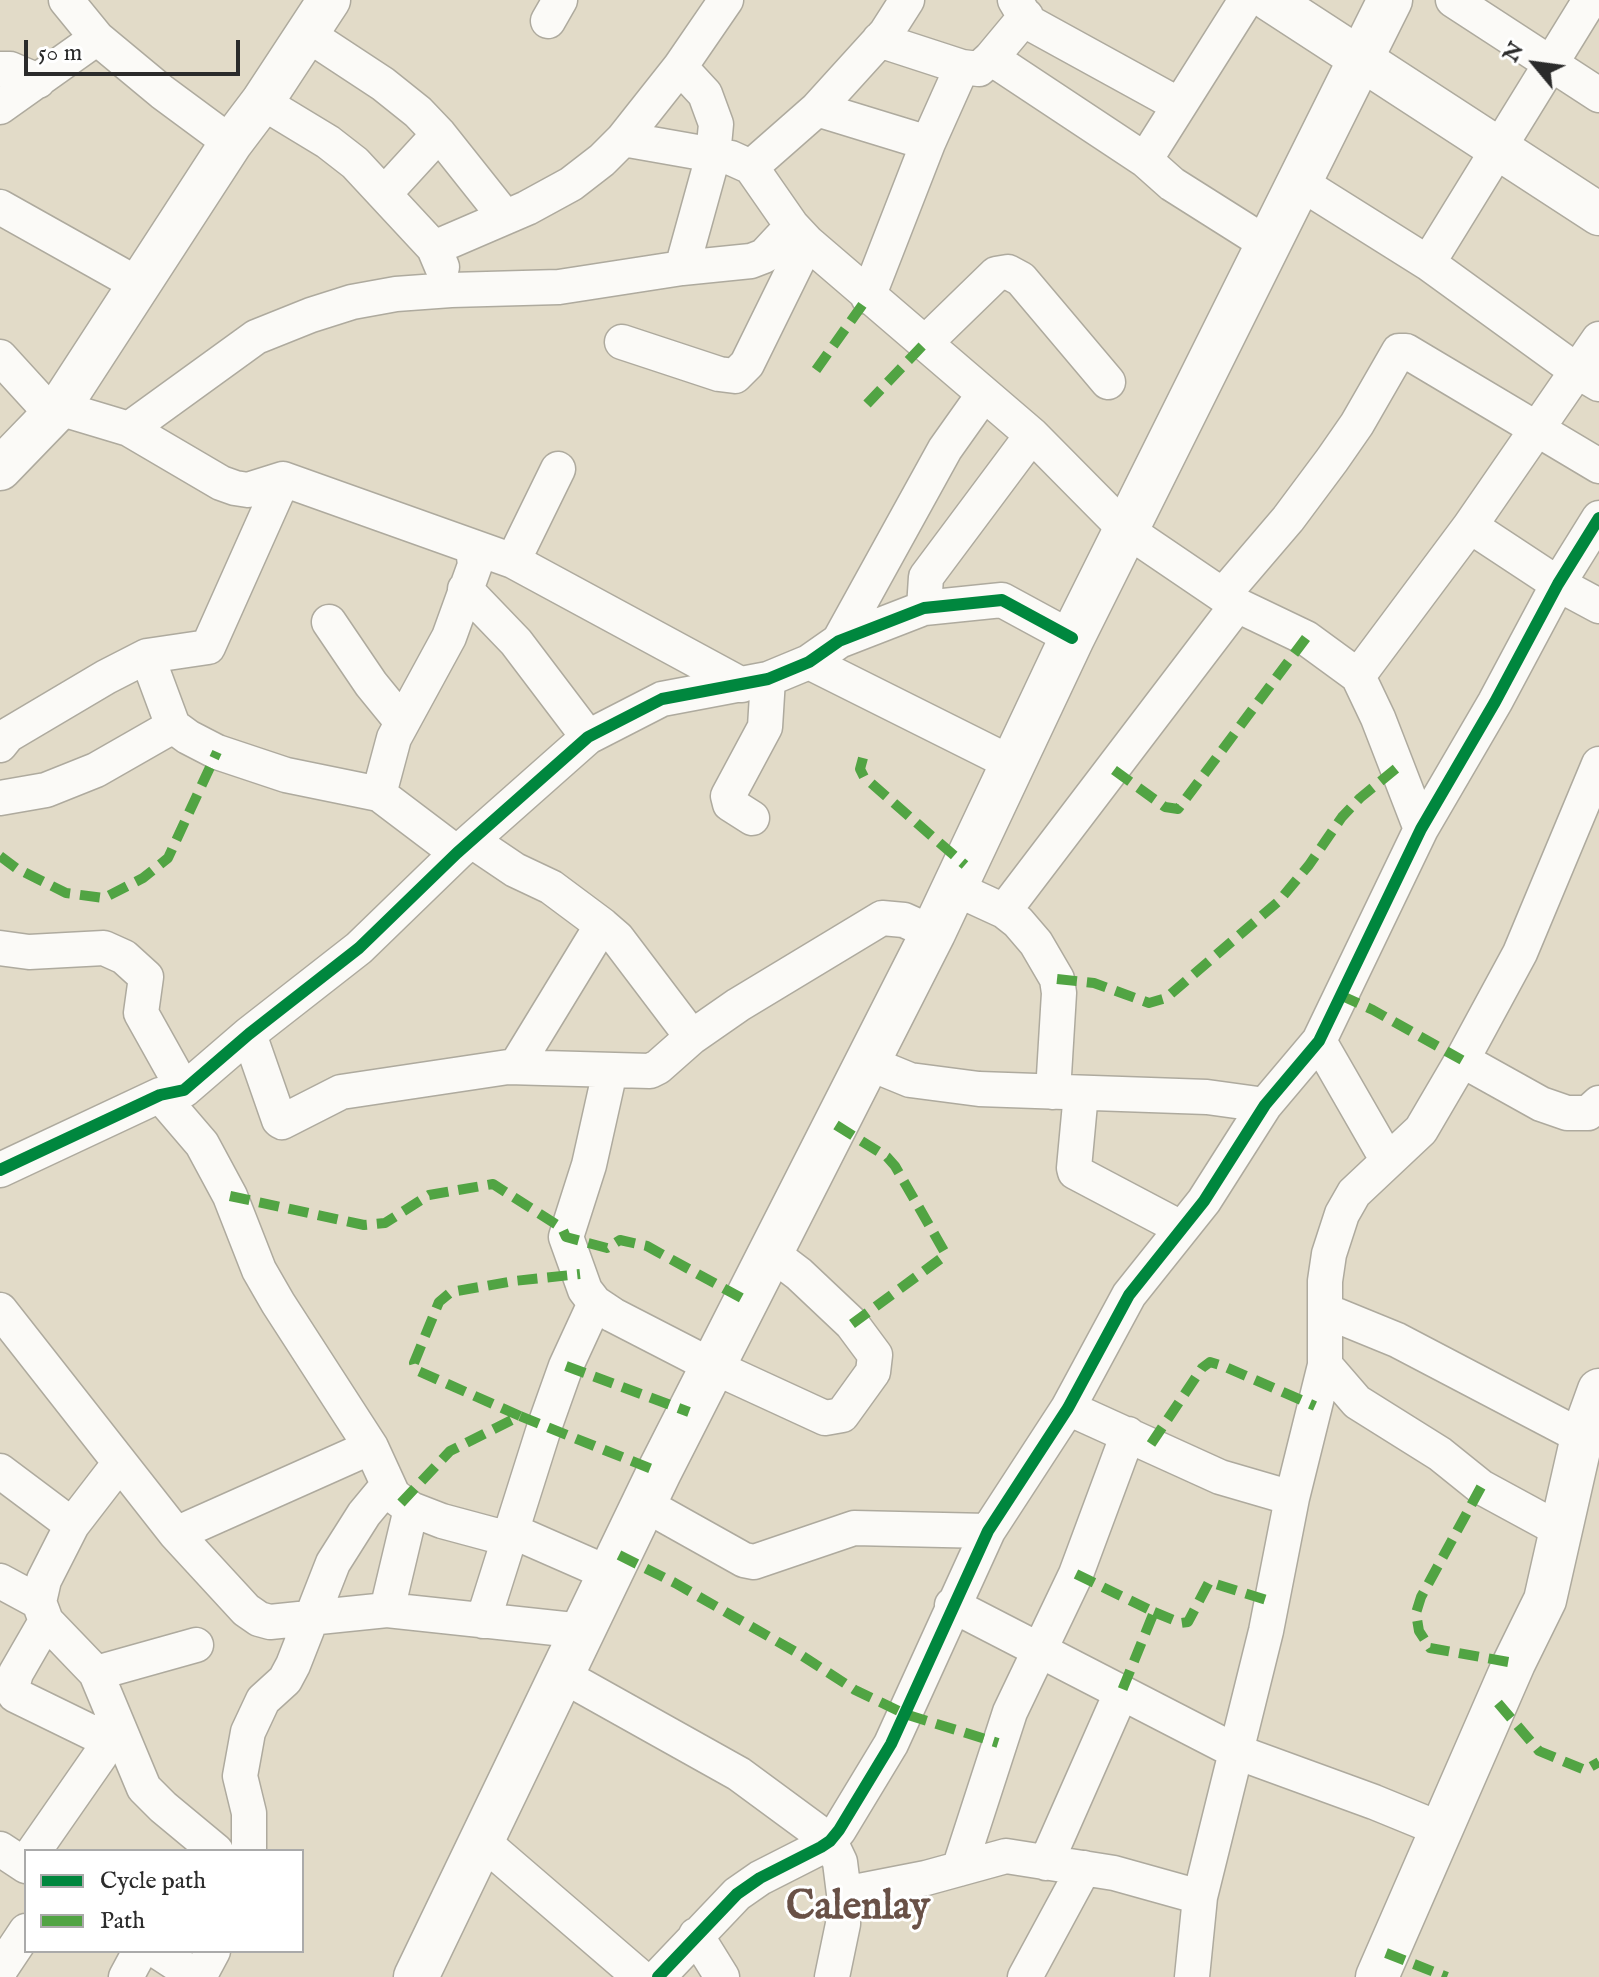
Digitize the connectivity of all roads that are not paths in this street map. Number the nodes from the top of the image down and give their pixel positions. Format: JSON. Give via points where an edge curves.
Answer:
{"nodes":[{"id":1,"x":726,"y":0,"type":"edge"},
{"id":2,"x":907,"y":0,"type":"edge"},
{"id":3,"x":1246,"y":0,"type":"edge"},
{"id":4,"x":1270,"y":0,"type":"edge"},
{"id":5,"x":1390,"y":0,"type":"edge"},
{"id":6,"x":1453,"y":0,"type":"edge"},
{"id":7,"x":70,"y":2,"type":"edge"},
{"id":8,"x":1587,"y":6,"type":"edge"},
{"id":9,"x":1020,"y":8,"type":"edge"},
{"id":10,"x":1496,"y":11,"type":"edge"},
{"id":11,"x":318,"y":17,"type":"edge"},
{"id":12,"x":97,"y":38,"type":"junction"},
{"id":13,"x":879,"y":40,"type":"junction"},
{"id":14,"x":1361,"y":60,"type":"junction"},
{"id":15,"x":977,"y":62,"type":"junction"},
{"id":16,"x":1552,"y":63,"type":"junction"},
{"id":17,"x":680,"y":67,"type":"junction"},
{"id":18,"x":0,"y":69,"type":"edge"},
{"id":19,"x":38,"y":81,"type":"junction"},
{"id":20,"x":1599,"y":95,"type":"edge"},
{"id":21,"x":262,"y":102,"type":"junction"},
{"id":22,"x":1179,"y":105,"type":"junction"},
{"id":23,"x":0,"y":107,"type":"edge"},
{"id":24,"x":817,"y":109,"type":"junction"},
{"id":25,"x":439,"y":134,"type":"junction"},
{"id":26,"x":623,"y":139,"type":"junction"},
{"id":27,"x":231,"y":143,"type":"junction"},
{"id":28,"x":928,"y":143,"type":"junction"},
{"id":29,"x":1499,"y":150,"type":"junction"},
{"id":30,"x":713,"y":156,"type":"junction"},
{"id":31,"x":1145,"y":160,"type":"junction"},
{"id":32,"x":751,"y":167,"type":"junction"},
{"id":33,"x":1299,"y":182,"type":"junction"},
{"id":34,"x":385,"y":193,"type":"junction"},
{"id":35,"x":0,"y":207,"type":"edge"},
{"id":36,"x":1599,"y":214,"type":"edge"},
{"id":37,"x":505,"y":217,"type":"junction"},
{"id":38,"x":800,"y":234,"type":"junction"},
{"id":39,"x":1267,"y":244,"type":"junction"},
{"id":40,"x":434,"y":248,"type":"junction"},
{"id":41,"x":1428,"y":263,"type":"junction"},
{"id":42,"x":682,"y":268,"type":"junction"},
{"id":43,"x":139,"y":285,"type":"junction"},
{"id":44,"x":451,"y":290,"type":"junction"},
{"id":45,"x":868,"y":297,"type":"junction"},
{"id":46,"x":1599,"y":339,"type":"edge"},
{"id":47,"x":622,"y":342,"type":"dead end"},
{"id":48,"x":925,"y":343,"type":"junction"},
{"id":49,"x":0,"y":357,"type":"edge"},
{"id":50,"x":1588,"y":377,"type":"edge"},
{"id":51,"x":1108,"y":382,"type":"dead end"},
{"id":52,"x":984,"y":394,"type":"junction"},
{"id":53,"x":56,"y":411,"type":"junction"},
{"id":54,"x":129,"y":429,"type":"junction"},
{"id":55,"x":1537,"y":431,"type":"junction"},
{"id":56,"x":1032,"y":435,"type":"junction"},
{"id":57,"x":1599,"y":466,"type":"edge"},
{"id":58,"x":0,"y":469,"type":"edge"},
{"id":59,"x":558,"y":469,"type":"dead end"},
{"id":60,"x":283,"y":479,"type":"junction"},
{"id":61,"x":1599,"y":518,"type":"edge"},
{"id":62,"x":1470,"y":526,"type":"junction"},
{"id":63,"x":1125,"y":529,"type":"junction"},
{"id":64,"x":473,"y":548,"type":"junction"},
{"id":65,"x":513,"y":561,"type":"junction"},
{"id":66,"x":1558,"y":584,"type":"junction"},
{"id":67,"x":465,"y":589,"type":"junction"},
{"id":68,"x":1230,"y":600,"type":"junction"},
{"id":69,"x":1599,"y":606,"type":"edge"},
{"id":70,"x":924,"y":608,"type":"junction"},
{"id":71,"x":329,"y":622,"type":"dead end"},
{"id":72,"x":1072,"y":638,"type":"junction"},
{"id":73,"x":839,"y":641,"type":"junction"},
{"id":74,"x":147,"y":656,"type":"junction"},
{"id":75,"x":809,"y":662,"type":"junction"},
{"id":76,"x":1358,"y":676,"type":"junction"},
{"id":77,"x":755,"y":682,"type":"junction"},
{"id":78,"x":402,"y":722,"type":"junction"},
{"id":79,"x":173,"y":726,"type":"junction"},
{"id":80,"x":588,"y":737,"type":"junction"},
{"id":81,"x":0,"y":745,"type":"edge"},
{"id":82,"x":1013,"y":764,"type":"junction"},
{"id":83,"x":1599,"y":764,"type":"edge"},
{"id":84,"x":379,"y":794,"type":"junction"},
{"id":85,"x":0,"y":798,"type":"edge"},
{"id":86,"x":752,"y":818,"type":"dead end"},
{"id":87,"x":1421,"y":829,"type":"junction"},
{"id":88,"x":464,"y":847,"type":"junction"},
{"id":89,"x":954,"y":888,"type":"junction"},
{"id":90,"x":1004,"y":911,"type":"junction"},
{"id":91,"x":602,"y":925,"type":"junction"},
{"id":92,"x":933,"y":933,"type":"junction"},
{"id":93,"x":0,"y":948,"type":"edge"},
{"id":94,"x":249,"y":1034,"type":"junction"},
{"id":95,"x":692,"y":1037,"type":"junction"},
{"id":96,"x":1319,"y":1041,"type":"junction"},
{"id":97,"x":1462,"y":1060,"type":"junction"},
{"id":98,"x":866,"y":1062,"type":"junction"},
{"id":99,"x":516,"y":1066,"type":"junction"},
{"id":100,"x":610,"y":1071,"type":"junction"},
{"id":101,"x":172,"y":1092,"type":"junction"},
{"id":102,"x":1067,"y":1093,"type":"junction"},
{"id":103,"x":1599,"y":1103,"type":"edge"},
{"id":104,"x":1265,"y":1105,"type":"junction"},
{"id":105,"x":1388,"y":1161,"type":"junction"},
{"id":106,"x":0,"y":1170,"type":"edge"},
{"id":107,"x":1181,"y":1228,"type":"junction"},
{"id":108,"x":770,"y":1252,"type":"junction"},
{"id":109,"x":595,"y":1303,"type":"junction"},
{"id":110,"x":0,"y":1310,"type":"edge"},
{"id":111,"x":1326,"y":1311,"type":"junction"},
{"id":112,"x":1325,"y":1365,"type":"junction"},
{"id":113,"x":712,"y":1366,"type":"junction"},
{"id":114,"x":1599,"y":1390,"type":"edge"},
{"id":115,"x":1068,"y":1408,"type":"junction"},
{"id":116,"x":1128,"y":1434,"type":"junction"},
{"id":117,"x":1582,"y":1437,"type":"junction"},
{"id":118,"x":371,"y":1447,"type":"junction"},
{"id":119,"x":119,"y":1464,"type":"junction"},
{"id":120,"x":0,"y":1471,"type":"edge"},
{"id":121,"x":399,"y":1497,"type":"junction"},
{"id":122,"x":1292,"y":1498,"type":"junction"},
{"id":123,"x":644,"y":1504,"type":"junction"},
{"id":124,"x":72,"y":1525,"type":"junction"},
{"id":125,"x":988,"y":1531,"type":"junction"},
{"id":126,"x":1562,"y":1531,"type":"junction"},
{"id":127,"x":176,"y":1534,"type":"junction"},
{"id":128,"x":511,"y":1535,"type":"junction"},
{"id":129,"x":610,"y":1574,"type":"junction"},
{"id":130,"x":0,"y":1581,"type":"edge"},
{"id":131,"x":952,"y":1605,"type":"junction"},
{"id":132,"x":387,"y":1610,"type":"junction"},
{"id":133,"x":43,"y":1612,"type":"junction"},
{"id":134,"x":314,"y":1617,"type":"junction"},
{"id":135,"x":483,"y":1621,"type":"junction"},
{"id":136,"x":583,"y":1631,"type":"junction"},
{"id":137,"x":196,"y":1645,"type":"dead end"},
{"id":138,"x":1040,"y":1652,"type":"junction"},
{"id":139,"x":96,"y":1673,"type":"junction"},
{"id":140,"x":562,"y":1675,"type":"junction"},
{"id":141,"x":1121,"y":1693,"type":"junction"},
{"id":142,"x":1237,"y":1752,"type":"junction"},
{"id":143,"x":1440,"y":1829,"type":"junction"},
{"id":144,"x":482,"y":1841,"type":"junction"},
{"id":145,"x":830,"y":1841,"type":"junction"},
{"id":146,"x":30,"y":1849,"type":"edge"},
{"id":147,"x":214,"y":1849,"type":"edge"},
{"id":148,"x":249,"y":1849,"type":"edge"},
{"id":149,"x":1046,"y":1863,"type":"junction"},
{"id":150,"x":1084,"y":1868,"type":"junction"},
{"id":151,"x":959,"y":1869,"type":"junction"},
{"id":152,"x":844,"y":1894,"type":"junction"},
{"id":153,"x":1200,"y":1897,"type":"junction"},
{"id":154,"x":24,"y":1934,"type":"edge"},
{"id":155,"x":696,"y":1935,"type":"junction"},
{"id":156,"x":139,"y":1953,"type":"edge"},
{"id":157,"x":160,"y":1953,"type":"edge"},
{"id":158,"x":212,"y":1953,"type":"edge"},
{"id":159,"x":0,"y":1970,"type":"edge"},
{"id":160,"x":126,"y":1977,"type":"edge"},
{"id":161,"x":198,"y":1977,"type":"edge"},
{"id":162,"x":416,"y":1977,"type":"edge"},
{"id":163,"x":640,"y":1977,"type":"edge"},
{"id":164,"x":658,"y":1977,"type":"edge"},
{"id":165,"x":722,"y":1977,"type":"edge"},
{"id":166,"x":832,"y":1977,"type":"edge"},
{"id":167,"x":1025,"y":1977,"type":"edge"},
{"id":168,"x":1192,"y":1977,"type":"edge"},
{"id":169,"x":1377,"y":1977,"type":"edge"}],
"edges":[{"from":1,"to":17,"type":"street"},
{"from":2,"to":13,"type":"street"},
{"from":3,"to":22,"type":"street"},
{"from":4,"to":14,"type":"street"},
{"from":5,"to":14,"type":"main road"},
{"from":6,"to":10,"type":"street"},
{"from":7,"to":12,"type":"street"},
{"from":8,"to":16,"type":"street"},
{"from":9,"to":15,"type":"street"},
{"from":9,"to":22,"type":"street","via":[[1028,22]]},
{"from":10,"to":16,"type":"street"},
{"from":11,"to":21,"type":"street"},
{"from":11,"to":25,"type":"street"},
{"from":12,"to":19,"type":"street"},
{"from":12,"to":27,"type":"street"},
{"from":13,"to":15,"type":"street"},
{"from":13,"to":24,"type":"street"},
{"from":14,"to":29,"type":"street"},
{"from":14,"to":33,"type":"main road"},
{"from":15,"to":28,"type":"street"},
{"from":15,"to":31,"type":"street"},
{"from":16,"to":20,"type":"street"},
{"from":16,"to":29,"type":"street"},
{"from":17,"to":26,"type":"street"},
{"from":17,"to":30,"type":"street","via":[[712,107]]},
{"from":18,"to":19,"type":"street"},
{"from":19,"to":23,"type":"street"},
{"from":21,"to":27,"type":"street"},
{"from":21,"to":34,"type":"street","via":[[328,142]]},
{"from":22,"to":31,"type":"street"},
{"from":24,"to":28,"type":"street"},
{"from":24,"to":32,"type":"street"},
{"from":25,"to":34,"type":"street"},
{"from":25,"to":37,"type":"street"},
{"from":26,"to":30,"type":"street"},
{"from":26,"to":37,"type":"street","via":[[571,184]]},
{"from":27,"to":43,"type":"street"},
{"from":28,"to":45,"type":"street"},
{"from":29,"to":36,"type":"street"},
{"from":29,"to":41,"type":"street"},
{"from":30,"to":32,"type":"street"},
{"from":30,"to":42,"type":"street"},
{"from":31,"to":39,"type":"street","via":[[1172,184]]},
{"from":32,"to":38,"type":"street"},
{"from":33,"to":39,"type":"main road"},
{"from":33,"to":41,"type":"street"},
{"from":34,"to":40,"type":"street"},
{"from":35,"to":43,"type":"street"},
{"from":37,"to":40,"type":"street"},
{"from":38,"to":42,"type":"street","via":[[751,261]]},
{"from":38,"to":45,"type":"street"},
{"from":38,"to":47,"type":"street","via":[[747,364],[735,376]]},
{"from":39,"to":63,"type":"main road"},
{"from":40,"to":44,"type":"street"},
{"from":41,"to":50,"type":"street"},
{"from":42,"to":44,"type":"street","via":[[559,287]]},
{"from":43,"to":53,"type":"street"},
{"from":44,"to":54,"type":"street","via":[[352,302],[256,337]]},
{"from":45,"to":48,"type":"street"},
{"from":46,"to":50,"type":"street"},
{"from":48,"to":51,"type":"street","via":[[996,274],[1008,272],[1021,279]]},
{"from":48,"to":52,"type":"street"},
{"from":49,"to":53,"type":"street"},
{"from":50,"to":55,"type":"street"},
{"from":52,"to":56,"type":"street"},
{"from":52,"to":73,"type":"street","via":[[945,449]]},
{"from":53,"to":54,"type":"street"},
{"from":53,"to":58,"type":"street"},
{"from":54,"to":60,"type":"street","via":[[235,488],[248,490]]},
{"from":55,"to":57,"type":"street"},
{"from":55,"to":62,"type":"street"},
{"from":55,"to":68,"type":"street","via":[[1399,351],[1357,424]]},
{"from":56,"to":63,"type":"street"},
{"from":56,"to":70,"type":"street","via":[[926,577]]},
{"from":59,"to":65,"type":"street"},
{"from":60,"to":64,"type":"street"},
{"from":60,"to":74,"type":"street","via":[[208,647]]},
{"from":61,"to":66,"type":"street"},
{"from":62,"to":66,"type":"street"},
{"from":62,"to":76,"type":"street"},
{"from":63,"to":68,"type":"street"},
{"from":63,"to":72,"type":"main road"},
{"from":64,"to":65,"type":"street"},
{"from":64,"to":67,"type":"street","via":[[475,565]]},
{"from":65,"to":77,"type":"street"},
{"from":66,"to":69,"type":"street"},
{"from":66,"to":87,"type":"street"},
{"from":67,"to":78,"type":"street","via":[[449,637]]},
{"from":67,"to":80,"type":"street","via":[[516,642]]},
{"from":68,"to":76,"type":"street","via":[[1306,638]]},
{"from":68,"to":90,"type":"street"},
{"from":70,"to":72,"type":"street","via":[[1002,600]]},
{"from":70,"to":73,"type":"street"},
{"from":71,"to":78,"type":"street"},
{"from":72,"to":82,"type":"main road"},
{"from":73,"to":75,"type":"street"},
{"from":74,"to":79,"type":"street"},
{"from":74,"to":81,"type":"street","via":[[8,735]]},
{"from":75,"to":77,"type":"street"},
{"from":75,"to":82,"type":"street"},
{"from":76,"to":87,"type":"street"},
{"from":77,"to":80,"type":"street","via":[[662,699]]},
{"from":77,"to":86,"type":"street","via":[[765,727],[728,796],[730,804]]},
{"from":78,"to":84,"type":"street"},
{"from":79,"to":84,"type":"street","via":[[231,756],[286,775]]},
{"from":79,"to":85,"type":"street","via":[[96,770],[46,790]]},
{"from":80,"to":88,"type":"street"},
{"from":82,"to":89,"type":"main road"},
{"from":83,"to":97,"type":"street","via":[[1520,953]]},
{"from":84,"to":88,"type":"street"},
{"from":87,"to":96,"type":"street"},
{"from":88,"to":91,"type":"street","via":[[551,887]]},
{"from":88,"to":94,"type":"street","via":[[359,948]]},
{"from":89,"to":90,"type":"street"},
{"from":89,"to":92,"type":"main road"},
{"from":90,"to":102,"type":"street","via":[[1036,943],[1057,979]]},
{"from":91,"to":95,"type":"street"},
{"from":91,"to":99,"type":"street"},
{"from":92,"to":95,"type":"street","via":[[904,920],[882,918]]},
{"from":92,"to":98,"type":"main road"},
{"from":93,"to":101,"type":"street","via":[[104,948],[124,957],[146,977],[141,1013]]},
{"from":94,"to":99,"type":"street","via":[[282,1122],[341,1092]]},
{"from":94,"to":101,"type":"street"},
{"from":95,"to":100,"type":"street","via":[[654,1070]]},
{"from":96,"to":104,"type":"street"},
{"from":96,"to":105,"type":"street"},
{"from":97,"to":103,"type":"street","via":[[1567,1113],[1588,1113]]},
{"from":97,"to":105,"type":"street","via":[[1421,1130]]},
{"from":98,"to":102,"type":"street","via":[[935,1084]]},
{"from":98,"to":108,"type":"main road"},
{"from":99,"to":100,"type":"street"},
{"from":100,"to":109,"type":"street","via":[[566,1237]]},
{"from":101,"to":106,"type":"street"},
{"from":101,"to":118,"type":"street","via":[[230,1196],[265,1281]]},
{"from":102,"to":104,"type":"street","via":[[1207,1097]]},
{"from":102,"to":107,"type":"street","via":[[1075,1172]]},
{"from":104,"to":107,"type":"street"},
{"from":105,"to":111,"type":"street","via":[[1354,1193],[1342,1214],[1329,1254]]},
{"from":107,"to":115,"type":"street","via":[[1129,1295]]},
{"from":108,"to":113,"type":"main road"},
{"from":108,"to":113,"type":"street","via":[[866,1340],[875,1355],[873,1372],[842,1415],[825,1418]]},
{"from":109,"to":113,"type":"street"},
{"from":109,"to":128,"type":"street","via":[[566,1366]]},
{"from":110,"to":119,"type":"street"},
{"from":111,"to":112,"type":"street"},
{"from":111,"to":117,"type":"street","via":[[1397,1340]]},
{"from":112,"to":122,"type":"street"},
{"from":112,"to":126,"type":"street","via":[[1357,1402],[1440,1454],[1481,1487]]},
{"from":113,"to":123,"type":"main road"},
{"from":114,"to":117,"type":"street"},
{"from":115,"to":116,"type":"street"},
{"from":115,"to":125,"type":"street"},
{"from":116,"to":122,"type":"street","via":[[1220,1477]]},
{"from":116,"to":138,"type":"street","via":[[1076,1574]]},
{"from":117,"to":126,"type":"street"},
{"from":118,"to":121,"type":"street"},
{"from":118,"to":127,"type":"street"},
{"from":119,"to":124,"type":"street"},
{"from":119,"to":127,"type":"street"},
{"from":120,"to":124,"type":"street"},
{"from":121,"to":128,"type":"street"},
{"from":121,"to":132,"type":"street"},
{"from":121,"to":134,"type":"street","via":[[364,1514],[333,1563]]},
{"from":122,"to":142,"type":"street"},
{"from":123,"to":125,"type":"street","via":[[754,1562],[854,1528]]},
{"from":123,"to":129,"type":"main road"},
{"from":124,"to":133,"type":"street","via":[[44,1580]]},
{"from":125,"to":131,"type":"street"},
{"from":126,"to":143,"type":"street","via":[[1545,1600]]},
{"from":127,"to":134,"type":"street","via":[[252,1615],[270,1622]]},
{"from":128,"to":129,"type":"street"},
{"from":128,"to":135,"type":"street"},
{"from":129,"to":136,"type":"main road"},
{"from":130,"to":133,"type":"street"},
{"from":131,"to":138,"type":"street"},
{"from":131,"to":145,"type":"street","via":[[891,1744]]},
{"from":132,"to":134,"type":"street"},
{"from":132,"to":135,"type":"street"},
{"from":133,"to":139,"type":"street"},
{"from":133,"to":146,"type":"street","via":[[16,1673],[15,1695],[99,1736],[104,1745]]},
{"from":134,"to":148,"type":"street","via":[[289,1673],[254,1716],[242,1754]]},
{"from":135,"to":136,"type":"street"},
{"from":136,"to":140,"type":"main road"},
{"from":137,"to":139,"type":"street"},
{"from":138,"to":141,"type":"street"},
{"from":138,"to":151,"type":"street","via":[[998,1743]]},
{"from":139,"to":147,"type":"street","via":[[144,1788]]},
{"from":140,"to":144,"type":"main road"},
{"from":140,"to":145,"type":"street","via":[[739,1774]]},
{"from":141,"to":142,"type":"street"},
{"from":141,"to":149,"type":"street"},
{"from":142,"to":143,"type":"street"},
{"from":142,"to":153,"type":"street"},
{"from":143,"to":169,"type":"street"},
{"from":144,"to":162,"type":"main road"},
{"from":144,"to":163,"type":"street"},
{"from":145,"to":152,"type":"street","via":[[840,1862]]},
{"from":145,"to":155,"type":"street","via":[[737,1894]]},
{"from":149,"to":150,"type":"street"},
{"from":149,"to":151,"type":"street","via":[[1006,1856]]},
{"from":150,"to":153,"type":"street"},
{"from":150,"to":167,"type":"street"},
{"from":151,"to":152,"type":"street"},
{"from":152,"to":166,"type":"street"},
{"from":153,"to":168,"type":"street"},
{"from":154,"to":159,"type":"street"},
{"from":155,"to":164,"type":"street"},
{"from":155,"to":165,"type":"street"},
{"from":156,"to":160,"type":"street"},
{"from":157,"to":161,"type":"street"},
{"from":158,"to":161,"type":"street"}]}
